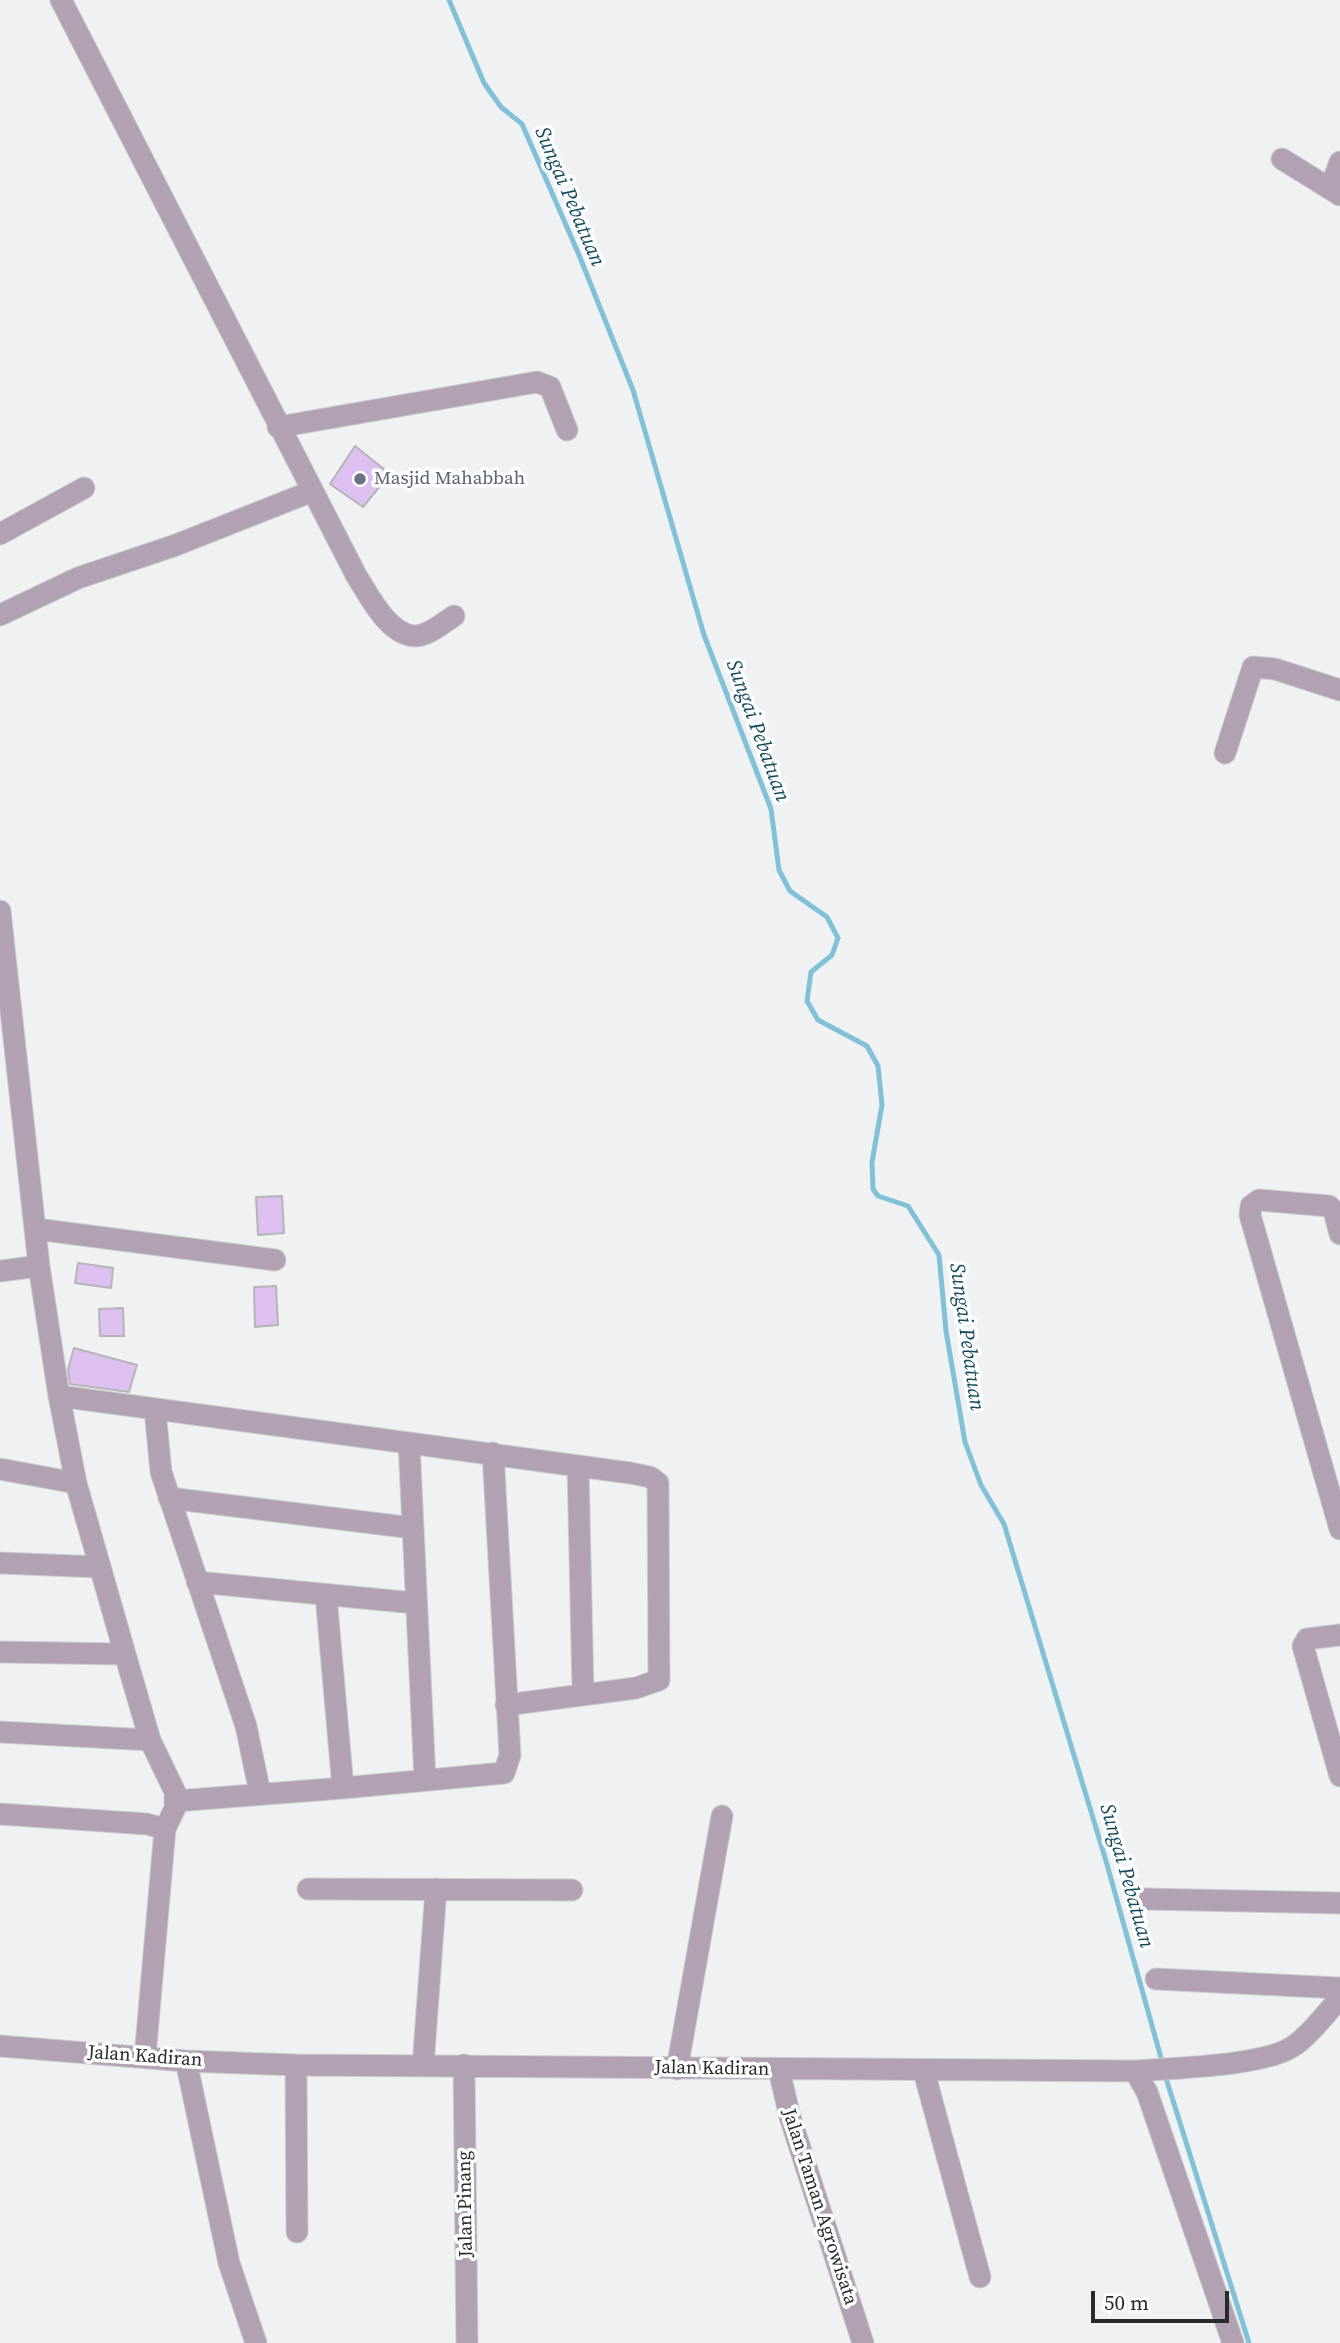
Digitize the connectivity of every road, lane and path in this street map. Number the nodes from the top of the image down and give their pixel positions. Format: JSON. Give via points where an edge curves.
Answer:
{"nodes":[{"id":1,"x":61,"y":0,"type":"edge"},
{"id":2,"x":1282,"y":159,"type":"dead end"},
{"id":3,"x":1340,"y":162,"type":"edge"},
{"id":4,"x":1335,"y":192,"type":"edge"},
{"id":5,"x":278,"y":427,"type":"junction"},
{"id":6,"x":566,"y":430,"type":"dead end"},
{"id":7,"x":84,"y":488,"type":"dead end"},
{"id":8,"x":310,"y":492,"type":"junction"},
{"id":9,"x":0,"y":534,"type":"edge"},
{"id":10,"x":0,"y":615,"type":"edge"},
{"id":11,"x":454,"y":617,"type":"dead end"},
{"id":12,"x":1340,"y":690,"type":"edge"},
{"id":13,"x":1225,"y":753,"type":"dead end"},
{"id":14,"x":0,"y":911,"type":"edge"},
{"id":15,"x":10,"y":1102,"type":"edge"},
{"id":16,"x":36,"y":1229,"type":"junction"},
{"id":17,"x":1340,"y":1234,"type":"edge"},
{"id":18,"x":275,"y":1260,"type":"dead end"},
{"id":19,"x":39,"y":1266,"type":"junction"},
{"id":20,"x":0,"y":1271,"type":"edge"},
{"id":21,"x":59,"y":1396,"type":"junction"},
{"id":22,"x":155,"y":1410,"type":"junction"},
{"id":23,"x":410,"y":1443,"type":"junction"},
{"id":24,"x":493,"y":1453,"type":"junction"},
{"id":25,"x":578,"y":1466,"type":"junction"},
{"id":26,"x":0,"y":1469,"type":"edge"},
{"id":27,"x":76,"y":1483,"type":"junction"},
{"id":28,"x":169,"y":1498,"type":"junction"},
{"id":29,"x":413,"y":1528,"type":"junction"},
{"id":30,"x":1340,"y":1529,"type":"edge"},
{"id":31,"x":0,"y":1563,"type":"edge"},
{"id":32,"x":100,"y":1566,"type":"junction"},
{"id":33,"x":197,"y":1582,"type":"junction"},
{"id":34,"x":326,"y":1596,"type":"junction"},
{"id":35,"x":415,"y":1604,"type":"junction"},
{"id":36,"x":1340,"y":1634,"type":"edge"},
{"id":37,"x":0,"y":1652,"type":"edge"},
{"id":38,"x":125,"y":1654,"type":"junction"},
{"id":39,"x":583,"y":1693,"type":"junction"},
{"id":40,"x":506,"y":1705,"type":"junction"},
{"id":41,"x":0,"y":1732,"type":"edge"},
{"id":42,"x":150,"y":1740,"type":"junction"},
{"id":43,"x":1340,"y":1776,"type":"edge"},
{"id":44,"x":425,"y":1780,"type":"junction"},
{"id":45,"x":343,"y":1788,"type":"junction"},
{"id":46,"x":260,"y":1793,"type":"junction"},
{"id":47,"x":176,"y":1801,"type":"junction"},
{"id":48,"x":0,"y":1814,"type":"edge"},
{"id":49,"x":722,"y":1816,"type":"dead end"},
{"id":50,"x":165,"y":1829,"type":"junction"},
{"id":51,"x":308,"y":1889,"type":"dead end"},
{"id":52,"x":436,"y":1889,"type":"junction"},
{"id":53,"x":572,"y":1890,"type":"dead end"},
{"id":54,"x":1144,"y":1899,"type":"dead end"},
{"id":55,"x":1340,"y":1903,"type":"edge"},
{"id":56,"x":1156,"y":1979,"type":"dead end"},
{"id":57,"x":1340,"y":1988,"type":"edge"},
{"id":58,"x":1340,"y":1998,"type":"edge"},
{"id":59,"x":0,"y":2046,"type":"edge"},
{"id":60,"x":145,"y":2057,"type":"junction"},
{"id":61,"x":186,"y":2061,"type":"junction"},
{"id":62,"x":296,"y":2065,"type":"junction"},
{"id":63,"x":464,"y":2065,"type":"junction"},
{"id":64,"x":423,"y":2066,"type":"junction"},
{"id":65,"x":677,"y":2069,"type":"junction"},
{"id":66,"x":779,"y":2070,"type":"junction"},
{"id":67,"x":1135,"y":2071,"type":"junction"},
{"id":68,"x":924,"y":2072,"type":"junction"},
{"id":69,"x":297,"y":2232,"type":"dead end"},
{"id":70,"x":980,"y":2277,"type":"dead end"},
{"id":71,"x":256,"y":2343,"type":"edge"},
{"id":72,"x":467,"y":2343,"type":"edge"},
{"id":73,"x":863,"y":2343,"type":"edge"},
{"id":74,"x":1233,"y":2343,"type":"edge"}],
"edges":[{"from":1,"to":5,"type":"street"},
{"from":2,"to":4,"type":"street"},
{"from":3,"to":4,"type":"street"},
{"from":5,"to":6,"type":"street","via":[[537,382],[550,387]]},
{"from":5,"to":8,"type":"street"},
{"from":7,"to":9,"type":"street"},
{"from":8,"to":10,"type":"street","via":[[78,578]]},
{"from":8,"to":11,"type":"street","via":[[356,575],[392,624],[418,636]]},
{"from":12,"to":13,"type":"street","via":[[1275,669],[1253,667]]},
{"from":14,"to":15,"type":"street"},
{"from":15,"to":16,"type":"street"},
{"from":16,"to":18,"type":"street"},
{"from":16,"to":19,"type":"street"},
{"from":17,"to":30,"type":"street","via":[[1329,1206],[1259,1200],[1251,1206],[1250,1216]]},
{"from":19,"to":20,"type":"street"},
{"from":19,"to":21,"type":"street"},
{"from":21,"to":22,"type":"street"},
{"from":21,"to":27,"type":"street"},
{"from":22,"to":23,"type":"street"},
{"from":22,"to":28,"type":"street","via":[[157,1455]]},
{"from":23,"to":24,"type":"street"},
{"from":23,"to":29,"type":"street"},
{"from":24,"to":25,"type":"street"},
{"from":24,"to":40,"type":"street"},
{"from":25,"to":39,"type":"street"},
{"from":25,"to":39,"type":"street","via":[[654,1479],[660,1489],[659,1680],[636,1688]]},
{"from":26,"to":27,"type":"street"},
{"from":27,"to":32,"type":"street"},
{"from":28,"to":29,"type":"street"},
{"from":28,"to":33,"type":"street"},
{"from":29,"to":35,"type":"street"},
{"from":31,"to":32,"type":"street"},
{"from":32,"to":38,"type":"street"},
{"from":33,"to":34,"type":"street"},
{"from":33,"to":46,"type":"street","via":[[246,1726]]},
{"from":34,"to":35,"type":"street"},
{"from":34,"to":45,"type":"street"},
{"from":35,"to":44,"type":"street"},
{"from":36,"to":43,"type":"street","via":[[1307,1639],[1303,1646]]},
{"from":37,"to":38,"type":"street"},
{"from":38,"to":42,"type":"street"},
{"from":39,"to":40,"type":"street"},
{"from":40,"to":44,"type":"street","via":[[510,1755],[504,1773]]},
{"from":41,"to":42,"type":"street"},
{"from":42,"to":47,"type":"street","via":[[173,1784]]},
{"from":44,"to":45,"type":"street"},
{"from":45,"to":46,"type":"street"},
{"from":46,"to":47,"type":"street"},
{"from":47,"to":50,"type":"street"},
{"from":48,"to":50,"type":"street"},
{"from":49,"to":65,"type":"street"},
{"from":50,"to":60,"type":"street"},
{"from":51,"to":52,"type":"street"},
{"from":52,"to":53,"type":"street"},
{"from":52,"to":64,"type":"street"},
{"from":54,"to":55,"type":"street"},
{"from":56,"to":57,"type":"street"},
{"from":58,"to":67,"type":"street","name":"Jalan Kadiran","via":[[1313,2029],[1284,2052]]},
{"from":59,"to":60,"type":"street","name":"Jalan Kadiran"},
{"from":60,"to":61,"type":"street","name":"Jalan Kadiran"},
{"from":61,"to":62,"type":"street","name":"Jalan Kadiran"},
{"from":61,"to":71,"type":"street","via":[[229,2263]]},
{"from":62,"to":64,"type":"street","name":"Jalan Kadiran"},
{"from":62,"to":69,"type":"street"},
{"from":63,"to":64,"type":"street","name":"Jalan Kadiran"},
{"from":63,"to":65,"type":"street","name":"Jalan Kadiran"},
{"from":63,"to":72,"type":"street","name":"Jalan Pinang"},
{"from":65,"to":66,"type":"street","name":"Jalan Kadiran"},
{"from":66,"to":68,"type":"street","name":"Jalan Kadiran"},
{"from":66,"to":73,"type":"street","name":"Jalan Taman Agrowisata"},
{"from":67,"to":68,"type":"street","name":"Jalan Kadiran"},
{"from":67,"to":74,"type":"street","via":[[1147,2092]]},
{"from":68,"to":70,"type":"street"}]}
